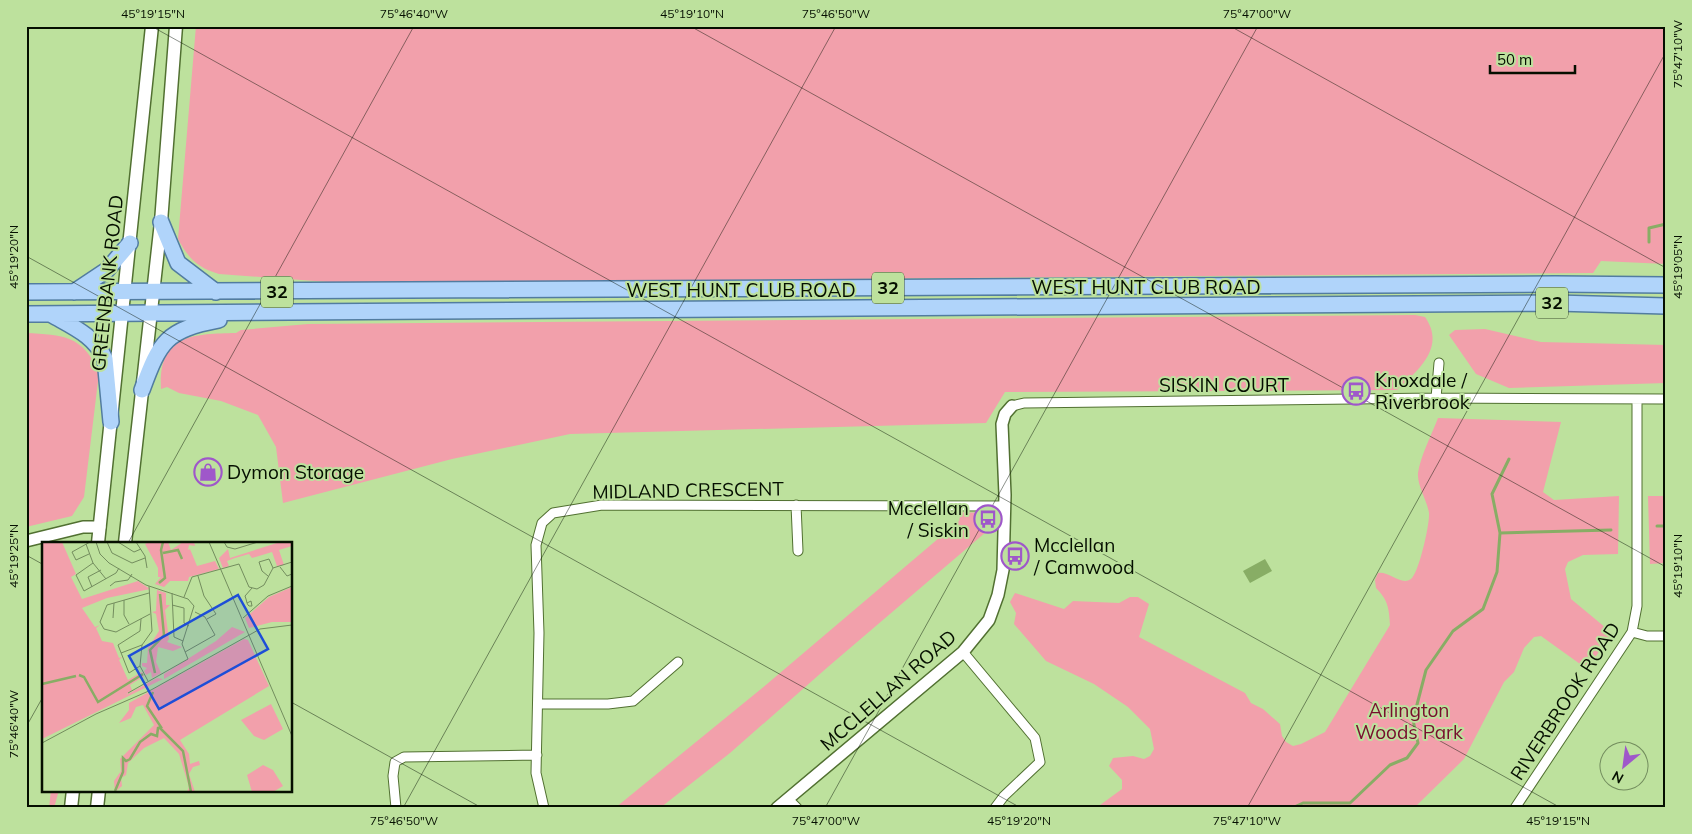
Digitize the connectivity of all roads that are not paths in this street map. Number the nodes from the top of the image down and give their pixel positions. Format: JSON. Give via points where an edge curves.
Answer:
{"nodes":[{"id":1,"x":152,"y":26,"type":"edge"},
{"id":2,"x":176,"y":26,"type":"edge"},
{"id":3,"x":161,"y":222,"type":"junction"},
{"id":4,"x":130,"y":244,"type":"junction"},
{"id":5,"x":1666,"y":285,"type":"edge"},
{"id":6,"x":26,"y":292,"type":"edge"},
{"id":7,"x":74,"y":292,"type":"junction"},
{"id":8,"x":125,"y":292,"type":"junction"},
{"id":9,"x":152,"y":292,"type":"junction"},
{"id":10,"x":216,"y":292,"type":"junction"},
{"id":11,"x":1666,"y":306,"type":"edge"},
{"id":12,"x":262,"y":313,"type":"junction"},
{"id":13,"x":26,"y":314,"type":"edge"},
{"id":14,"x":51,"y":314,"type":"junction"},
{"id":15,"x":123,"y":314,"type":"junction"},
{"id":16,"x":150,"y":314,"type":"junction"},
{"id":17,"x":1439,"y":363,"type":"dead end"},
{"id":18,"x":142,"y":390,"type":"junction"},
{"id":19,"x":1436,"y":398,"type":"junction"},
{"id":20,"x":1637,"y":399,"type":"junction"},
{"id":21,"x":1666,"y":399,"type":"edge"},
{"id":22,"x":1012,"y":406,"type":"joint"},
{"id":23,"x":112,"y":422,"type":"junction"},
{"id":24,"x":796,"y":505,"type":"junction"},
{"id":25,"x":1004,"y":506,"type":"junction"},
{"id":26,"x":100,"y":527,"type":"junction"},
{"id":27,"x":26,"y":541,"type":"edge"},
{"id":28,"x":98,"y":542,"type":"edge"},
{"id":29,"x":125,"y":542,"type":"edge"},
{"id":30,"x":798,"y":551,"type":"dead end"},
{"id":31,"x":1632,"y":632,"type":"junction"},
{"id":32,"x":1666,"y":636,"type":"edge"},
{"id":33,"x":963,"y":652,"type":"junction"},
{"id":34,"x":678,"y":662,"type":"dead end"},
{"id":35,"x":538,"y":704,"type":"junction"},
{"id":36,"x":537,"y":755,"type":"junction"},
{"id":37,"x":73,"y":792,"type":"edge"},
{"id":38,"x":99,"y":792,"type":"edge"},
{"id":39,"x":788,"y":799,"type":"junction"},
{"id":40,"x":71,"y":808,"type":"edge"},
{"id":41,"x":97,"y":808,"type":"edge"},
{"id":42,"x":396,"y":808,"type":"edge"},
{"id":43,"x":544,"y":808,"type":"edge"},
{"id":44,"x":777,"y":808,"type":"edge"},
{"id":45,"x":796,"y":808,"type":"edge"},
{"id":46,"x":995,"y":808,"type":"edge"},
{"id":47,"x":1515,"y":808,"type":"edge"}],
"edges":[{"from":1,"to":4,"type":"main road","name":"GREENBANK ROAD"},
{"from":2,"to":3,"type":"main road"},
{"from":3,"to":9,"type":"main road"},
{"from":3,"to":10,"type":"main road","via":[[178,263]]},
{"from":4,"to":7,"type":"main road","via":[[107,270]]},
{"from":4,"to":8,"type":"main road","name":"GREENBANK ROAD"},
{"from":5,"to":10,"type":"main road","name":"WEST HUNT CLUB ROAD","number":"32"},
{"from":6,"to":7,"type":"main road","name":"WEST HUNT CLUB ROAD","number":"32"},
{"from":7,"to":8,"type":"main road","name":"WEST HUNT CLUB ROAD","number":"32"},
{"from":8,"to":9,"type":"main road","name":"WEST HUNT CLUB ROAD","number":"32"},
{"from":8,"to":15,"type":"main road","name":"GREENBANK ROAD"},
{"from":9,"to":10,"type":"main road","name":"WEST HUNT CLUB ROAD","number":"32"},
{"from":9,"to":16,"type":"main road"},
{"from":11,"to":12,"type":"main road","name":"WEST HUNT CLUB ROAD","number":"32","via":[[1556,303]]},
{"from":12,"to":16,"type":"main road","name":"WEST HUNT CLUB ROAD","number":"32"},
{"from":12,"to":18,"type":"main road","via":[[189,326],[178,331],[168,338],[153,361]]},
{"from":13,"to":14,"type":"main road","name":"WEST HUNT CLUB ROAD","number":"32"},
{"from":14,"to":15,"type":"main road","name":"WEST HUNT CLUB ROAD","number":"32"},
{"from":14,"to":23,"type":"main road","via":[[88,336],[102,351]]},
{"from":15,"to":16,"type":"main road","name":"WEST HUNT CLUB ROAD","number":"32"},
{"from":15,"to":23,"type":"main road","name":"GREENBANK ROAD"},
{"from":16,"to":18,"type":"main road"},
{"from":17,"to":19,"type":"street"},
{"from":18,"to":29,"type":"main road"},
{"from":19,"to":20,"type":"street","name":"SISKIN COURT"},
{"from":19,"to":22,"type":"street","name":"SISKIN COURT","via":[[1024,403]]},
{"from":20,"to":21,"type":"street","name":"SISKIN COURT"},
{"from":20,"to":31,"type":"street","name":"RIVERBROOK ROAD","via":[[1637,606]]},
{"from":22,"to":25,"type":"street","name":"MCCLELLAN ROAD","via":[[1002,424]]},
{"from":23,"to":26,"type":"main road","name":"GREENBANK ROAD"},
{"from":24,"to":25,"type":"street","name":"MIDLAND CRESCENT"},
{"from":24,"to":30,"type":"street"},
{"from":24,"to":35,"type":"street","name":"MIDLAND CRESCENT","via":[[602,504],[552,513],[542,523],[536,545]]},
{"from":25,"to":33,"type":"street","name":"MCCLELLAN ROAD","via":[[1003,570],[998,595],[989,620]]},
{"from":26,"to":27,"type":"street","via":[[84,527]]},
{"from":26,"to":28,"type":"main road","name":"GREENBANK ROAD"},
{"from":31,"to":32,"type":"street"},
{"from":31,"to":47,"type":"street","name":"RIVERBROOK ROAD"},
{"from":33,"to":39,"type":"street","name":"MCCLELLAN ROAD"},
{"from":33,"to":46,"type":"street","via":[[1035,738],[1040,762]]},
{"from":34,"to":35,"type":"street","via":[[633,701]]},
{"from":35,"to":36,"type":"street","name":"MIDLAND CRESCENT"},
{"from":36,"to":42,"type":"street","via":[[404,757],[395,762]]},
{"from":36,"to":43,"type":"street","name":"MIDLAND CRESCENT","via":[[536,773]]},
{"from":37,"to":40,"type":"main road"},
{"from":38,"to":41,"type":"main road"},
{"from":39,"to":44,"type":"street","name":"MCCLELLAN ROAD"},
{"from":39,"to":45,"type":"street"}]}
